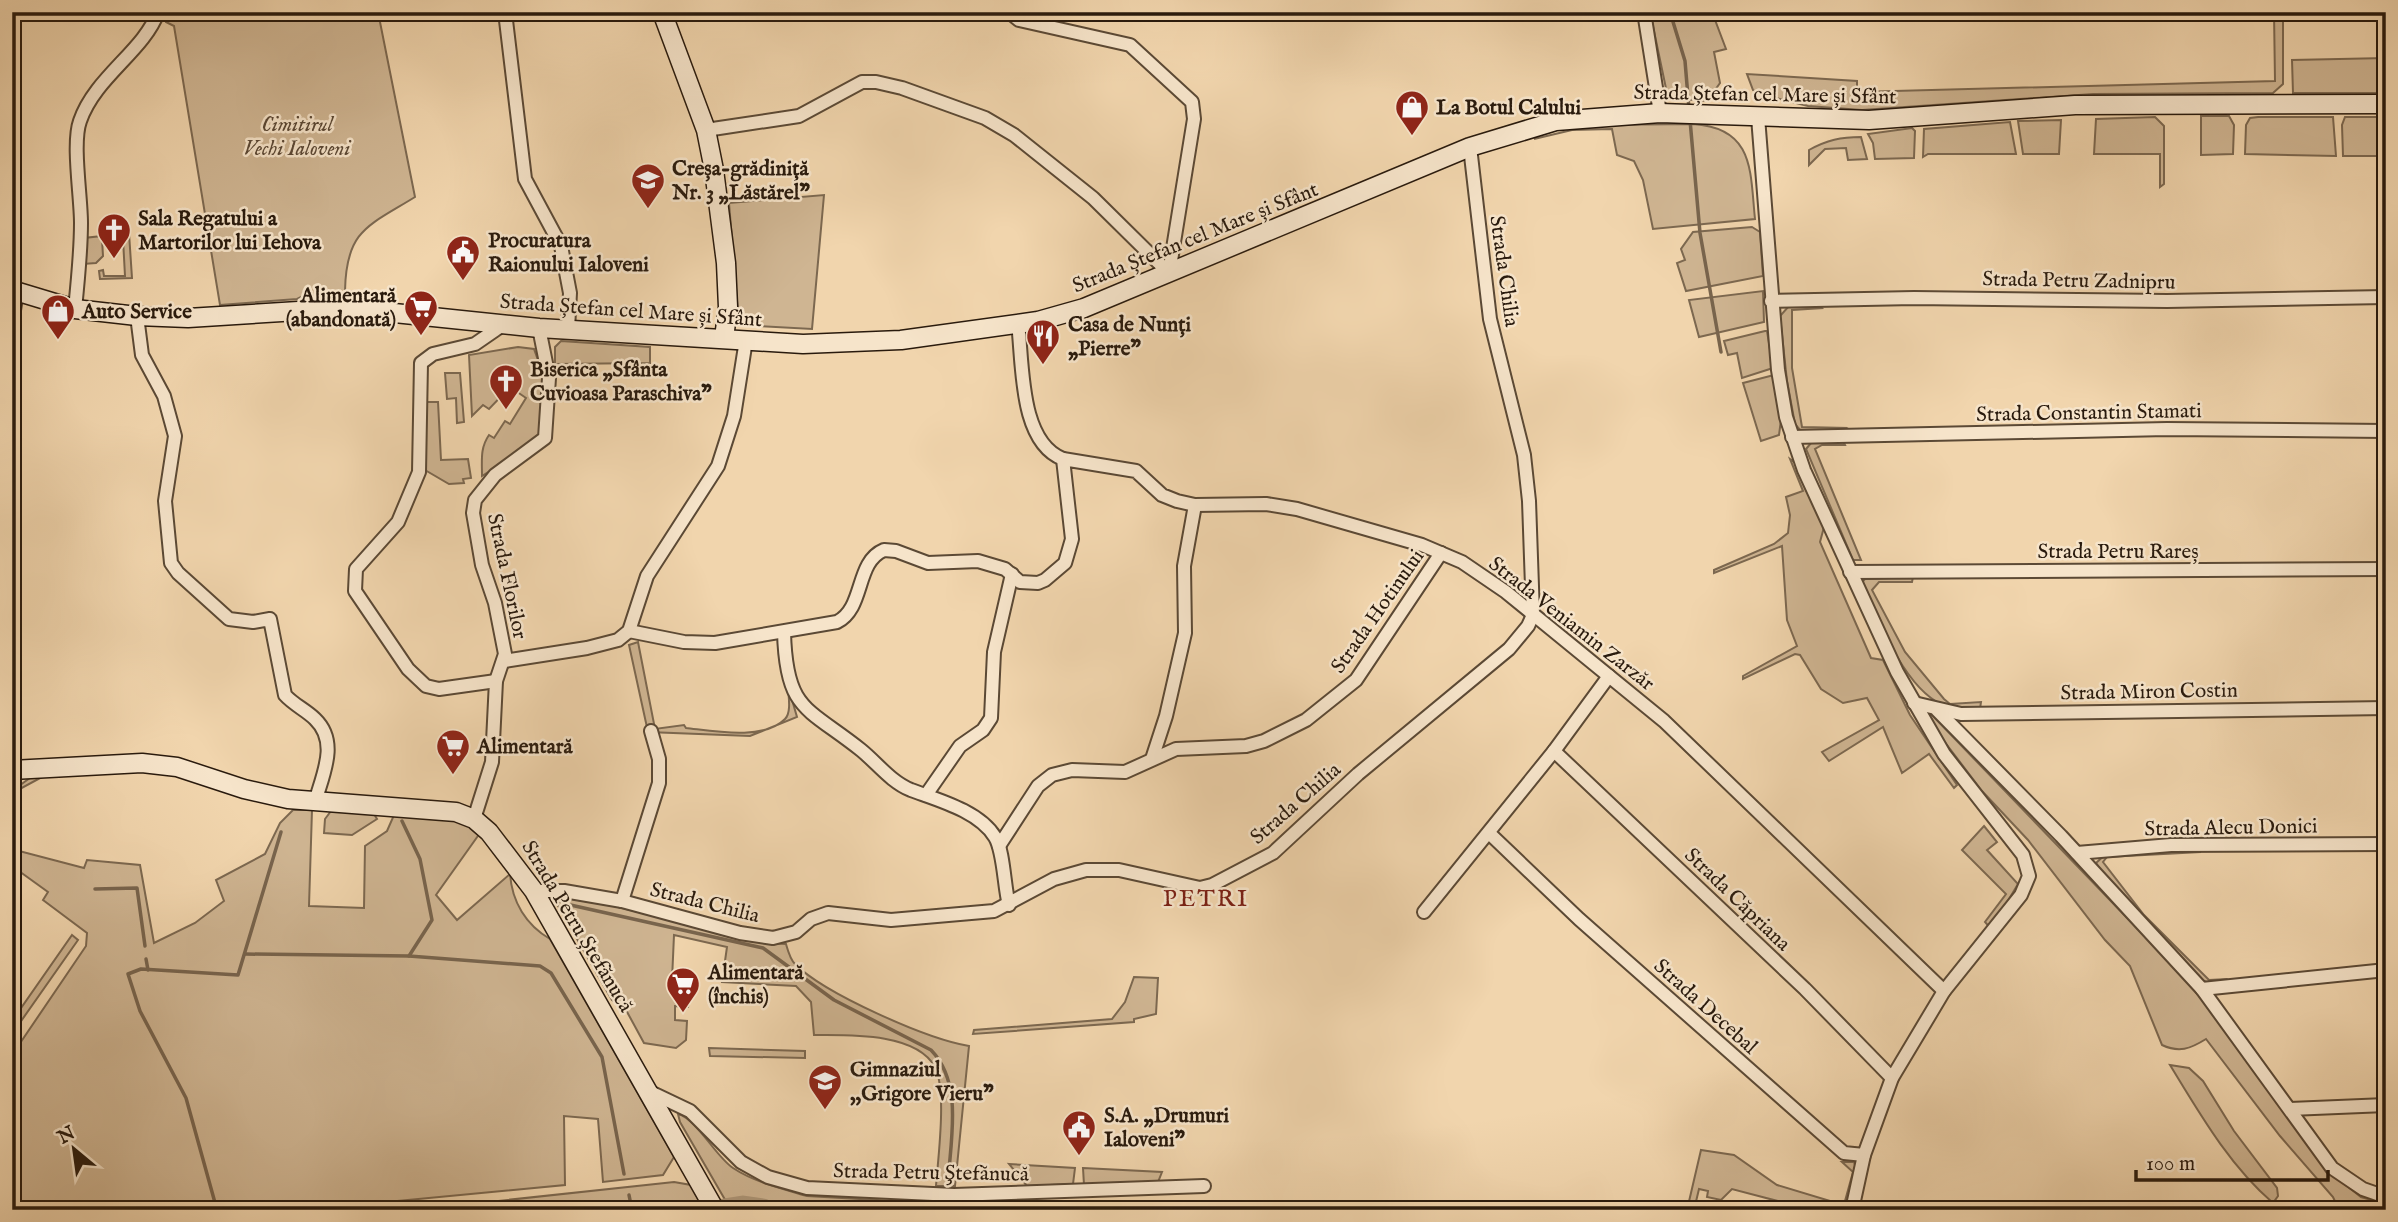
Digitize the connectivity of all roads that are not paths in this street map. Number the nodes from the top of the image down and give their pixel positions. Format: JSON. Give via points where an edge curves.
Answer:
{"nodes":[{"id":1,"x":158,"y":12,"type":"edge"},
{"id":2,"x":505,"y":12,"type":"edge"},
{"id":3,"x":662,"y":12,"type":"edge"},
{"id":4,"x":1009,"y":12,"type":"edge"},
{"id":5,"x":1644,"y":12,"type":"edge"},
{"id":6,"x":2386,"y":104,"type":"edge"},
{"id":7,"x":1667,"y":114,"type":"junction"},
{"id":8,"x":1758,"y":117,"type":"junction"},
{"id":9,"x":706,"y":130,"type":"junction"},
{"id":10,"x":1470,"y":147,"type":"junction"},
{"id":11,"x":1169,"y":273,"type":"junction"},
{"id":12,"x":15,"y":291,"type":"edge"},
{"id":13,"x":2386,"y":297,"type":"edge"},
{"id":14,"x":1771,"y":301,"type":"junction"},
{"id":15,"x":75,"y":309,"type":"junction"},
{"id":16,"x":137,"y":316,"type":"junction"},
{"id":17,"x":12,"y":323,"type":"edge"},
{"id":18,"x":1018,"y":323,"type":"junction"},
{"id":19,"x":504,"y":324,"type":"junction"},
{"id":20,"x":539,"y":328,"type":"junction"},
{"id":21,"x":568,"y":329,"type":"junction"},
{"id":22,"x":724,"y":338,"type":"junction"},
{"id":23,"x":746,"y":340,"type":"junction"},
{"id":24,"x":2386,"y":431,"type":"edge"},
{"id":25,"x":1792,"y":438,"type":"junction"},
{"id":26,"x":1063,"y":459,"type":"junction"},
{"id":27,"x":1195,"y":505,"type":"junction"},
{"id":28,"x":1441,"y":553,"type":"junction"},
{"id":29,"x":2386,"y":569,"type":"edge"},
{"id":30,"x":1850,"y":572,"type":"junction"},
{"id":31,"x":1012,"y":574,"type":"junction"},
{"id":32,"x":1533,"y":615,"type":"junction"},
{"id":33,"x":629,"y":631,"type":"junction"},
{"id":34,"x":784,"y":632,"type":"junction"},
{"id":35,"x":504,"y":661,"type":"junction"},
{"id":36,"x":1609,"y":676,"type":"junction"},
{"id":37,"x":496,"y":681,"type":"junction"},
{"id":38,"x":1914,"y":703,"type":"junction"},
{"id":39,"x":2386,"y":708,"type":"edge"},
{"id":40,"x":1937,"y":710,"type":"junction"},
{"id":41,"x":651,"y":731,"type":"dead end"},
{"id":42,"x":1554,"y":751,"type":"junction"},
{"id":43,"x":1152,"y":760,"type":"junction"},
{"id":44,"x":12,"y":769,"type":"edge"},
{"id":45,"x":926,"y":795,"type":"junction"},
{"id":46,"x":316,"y":802,"type":"junction"},
{"id":47,"x":474,"y":819,"type":"junction"},
{"id":48,"x":1489,"y":833,"type":"junction"},
{"id":49,"x":2386,"y":844,"type":"edge"},
{"id":50,"x":999,"y":846,"type":"junction"},
{"id":51,"x":2077,"y":853,"type":"junction"},
{"id":52,"x":534,"y":891,"type":"junction"},
{"id":53,"x":622,"y":901,"type":"junction"},
{"id":54,"x":1009,"y":905,"type":"junction"},
{"id":55,"x":1424,"y":912,"type":"dead end"},
{"id":56,"x":2386,"y":970,"type":"edge"},
{"id":57,"x":2202,"y":989,"type":"junction"},
{"id":58,"x":1944,"y":991,"type":"junction"},
{"id":59,"x":1892,"y":1078,"type":"junction"},
{"id":60,"x":648,"y":1091,"type":"junction"},
{"id":61,"x":2386,"y":1105,"type":"edge"},
{"id":62,"x":2290,"y":1109,"type":"junction"},
{"id":63,"x":1864,"y":1155,"type":"junction"},
{"id":64,"x":1204,"y":1186,"type":"dead end"},
{"id":65,"x":2386,"y":1197,"type":"edge"},
{"id":66,"x":715,"y":1210,"type":"edge"},
{"id":67,"x":1852,"y":1210,"type":"edge"}],
"edges":[{"from":1,"to":15,"type":"street","via":[[151,27],[96,92],[80,121],[81,227]]},
{"from":2,"to":21,"type":"street","via":[[525,180],[561,246],[570,293]]},
{"from":3,"to":9,"type":"main road"},
{"from":4,"to":11,"type":"street","via":[[1019,20],[1130,45],[1192,102],[1194,119]]},
{"from":5,"to":7,"type":"street"},
{"from":6,"to":8,"type":"main road","name":"Strada Ștefan cel Mare și Sfânt","via":[[2083,105],[1869,120]]},
{"from":7,"to":8,"type":"main road","name":"Strada Ștefan cel Mare și Sfânt"},
{"from":7,"to":10,"type":"main road","name":"Strada Ștefan cel Mare și Sfânt","via":[[1556,121]]},
{"from":8,"to":14,"type":"street"},
{"from":9,"to":11,"type":"street","via":[[799,116],[862,82],[902,88],[985,118],[1014,135],[1093,198]]},
{"from":9,"to":22,"type":"main road","via":[[726,263]]},
{"from":10,"to":11,"type":"main road","name":"Strada Ștefan cel Mare și Sfânt"},
{"from":10,"to":32,"type":"street","name":"Strada Chilia","via":[[1490,319],[1524,455]]},
{"from":11,"to":18,"type":"main road","name":"Strada Ștefan cel Mare și Sfânt","via":[[1084,309]]},
{"from":12,"to":15,"type":"main road","name":"Strada Ștefan cel Mare și Sfânt"},
{"from":12,"to":17,"type":"street"},
{"from":13,"to":14,"type":"street","name":"Strada Petru Zadnipru"},
{"from":14,"to":25,"type":"street","via":[[1781,398]]},
{"from":15,"to":16,"type":"main road","name":"Strada Ștefan cel Mare și Sfânt"},
{"from":16,"to":19,"type":"main road","name":"Strada Ștefan cel Mare și Sfânt","via":[[188,318],[346,308]]},
{"from":16,"to":46,"type":"street","via":[[142,355],[164,396],[176,436],[165,501],[172,562],[178,573],[229,619],[270,619],[285,695],[314,717],[328,737]]},
{"from":18,"to":23,"type":"main road","name":"Strada Ștefan cel Mare și Sfânt","via":[[845,344]]},
{"from":18,"to":26,"type":"street","via":[[1034,432],[1043,447]]},
{"from":19,"to":20,"type":"main road","name":"Strada Ștefan cel Mare și Sfânt"},
{"from":19,"to":37,"type":"street","via":[[475,344],[433,354],[421,363],[419,472],[398,522],[356,569],[355,591],[408,669],[426,686],[439,689]]},
{"from":20,"to":21,"type":"main road","name":"Strada Ștefan cel Mare și Sfânt"},
{"from":20,"to":35,"type":"street","name":"Strada Florilor","via":[[548,378],[545,438],[486,484],[477,494],[473,513]]},
{"from":21,"to":22,"type":"main road","name":"Strada Ștefan cel Mare și Sfânt"},
{"from":22,"to":23,"type":"main road","name":"Strada Ștefan cel Mare și Sfânt"},
{"from":23,"to":33,"type":"street","via":[[734,416],[718,466],[648,576]]},
{"from":24,"to":25,"type":"street","name":"Strada Constantin Stamati","via":[[2167,429]]},
{"from":25,"to":30,"type":"street"},
{"from":26,"to":27,"type":"street","name":"Strada Veniamin Zarzăr","via":[[1129,468],[1162,495]]},
{"from":26,"to":31,"type":"street","via":[[1072,522],[1065,563],[1038,583],[1020,582]]},
{"from":27,"to":28,"type":"street","name":"Strada Veniamin Zarzăr","via":[[1266,504],[1297,509]]},
{"from":27,"to":43,"type":"street","via":[[1184,566],[1185,633]]},
{"from":28,"to":32,"type":"street","name":"Strada Veniamin Zarzăr","via":[[1484,576]]},
{"from":28,"to":43,"type":"street","name":"Strada Hotinului","via":[[1356,680],[1306,720],[1246,746],[1176,749]]},
{"from":29,"to":30,"type":"street","name":"Strada Petru Rareș"},
{"from":30,"to":38,"type":"street"},
{"from":31,"to":34,"type":"street","via":[[978,561],[928,563],[884,550],[870,562],[846,617]]},
{"from":31,"to":45,"type":"street","via":[[994,652],[991,718],[983,730],[960,746]]},
{"from":32,"to":36,"type":"street","name":"Strada Veniamin Zarzăr"},
{"from":32,"to":54,"type":"street","name":"Strada Chilia","via":[[1501,656],[1265,857],[1200,888],[1119,870],[1086,870],[1054,879]]},
{"from":33,"to":34,"type":"street","via":[[696,643]]},
{"from":33,"to":35,"type":"street","via":[[618,640],[587,648]]},
{"from":34,"to":45,"type":"street","via":[[793,689],[804,710],[896,780]]},
{"from":35,"to":37,"type":"street","name":"Strada Florilor"},
{"from":36,"to":42,"type":"street"},
{"from":36,"to":58,"type":"street","name":"Strada Veniamin Zarzăr","via":[[1682,738]]},
{"from":37,"to":47,"type":"street","name":"Strada Florilor","via":[[494,746]]},
{"from":38,"to":40,"type":"street","name":"Strada Miron Costin"},
{"from":38,"to":58,"type":"street","via":[[1944,754],[2023,855],[2029,876],[2021,895]]},
{"from":39,"to":40,"type":"street","name":"Strada Miron Costin"},
{"from":40,"to":51,"type":"street"},
{"from":41,"to":53,"type":"street","via":[[659,759],[659,783]]},
{"from":42,"to":48,"type":"street"},
{"from":42,"to":59,"type":"street","name":"Strada Căpriana"},
{"from":43,"to":50,"type":"street","name":"Strada Hotinului","via":[[1125,772],[1072,770],[1052,775],[1038,786]]},
{"from":44,"to":46,"type":"main road","name":"Strada Petru Ștefănucă","via":[[142,763],[177,767],[244,789]]},
{"from":45,"to":50,"type":"street","via":[[985,826]]},
{"from":46,"to":47,"type":"main road","name":"Strada Petru Ștefănucă","via":[[431,808]]},
{"from":47,"to":52,"type":"main road","name":"Strada Petru Ștefănucă","via":[[502,846]]},
{"from":48,"to":55,"type":"street"},
{"from":48,"to":63,"type":"street","name":"Strada Decebal","via":[[1579,919],[1844,1153]]},
{"from":49,"to":51,"type":"street","name":"Strada Alecu Donici","via":[[2171,845]]},
{"from":50,"to":54,"type":"street"},
{"from":51,"to":57,"type":"street"},
{"from":52,"to":53,"type":"street","name":"Strada Chilia"},
{"from":52,"to":60,"type":"main road","name":"Strada Petru Ștefănucă"},
{"from":53,"to":54,"type":"street","name":"Strada Chilia","via":[[773,938],[796,932],[811,919],[828,913],[891,920],[977,914]]},
{"from":56,"to":57,"type":"street"},
{"from":57,"to":62,"type":"street"},
{"from":58,"to":59,"type":"street"},
{"from":59,"to":63,"type":"street"},
{"from":60,"to":64,"type":"street","name":"Strada Petru Ştefănucă","via":[[690,1111],[741,1161],[768,1177],[807,1188],[954,1195]]},
{"from":60,"to":66,"type":"main road","name":"Strada Petru Ștefănucă"},
{"from":61,"to":62,"type":"street"},
{"from":62,"to":65,"type":"street","via":[[2332,1168],[2355,1185]]},
{"from":63,"to":67,"type":"street"}]}
